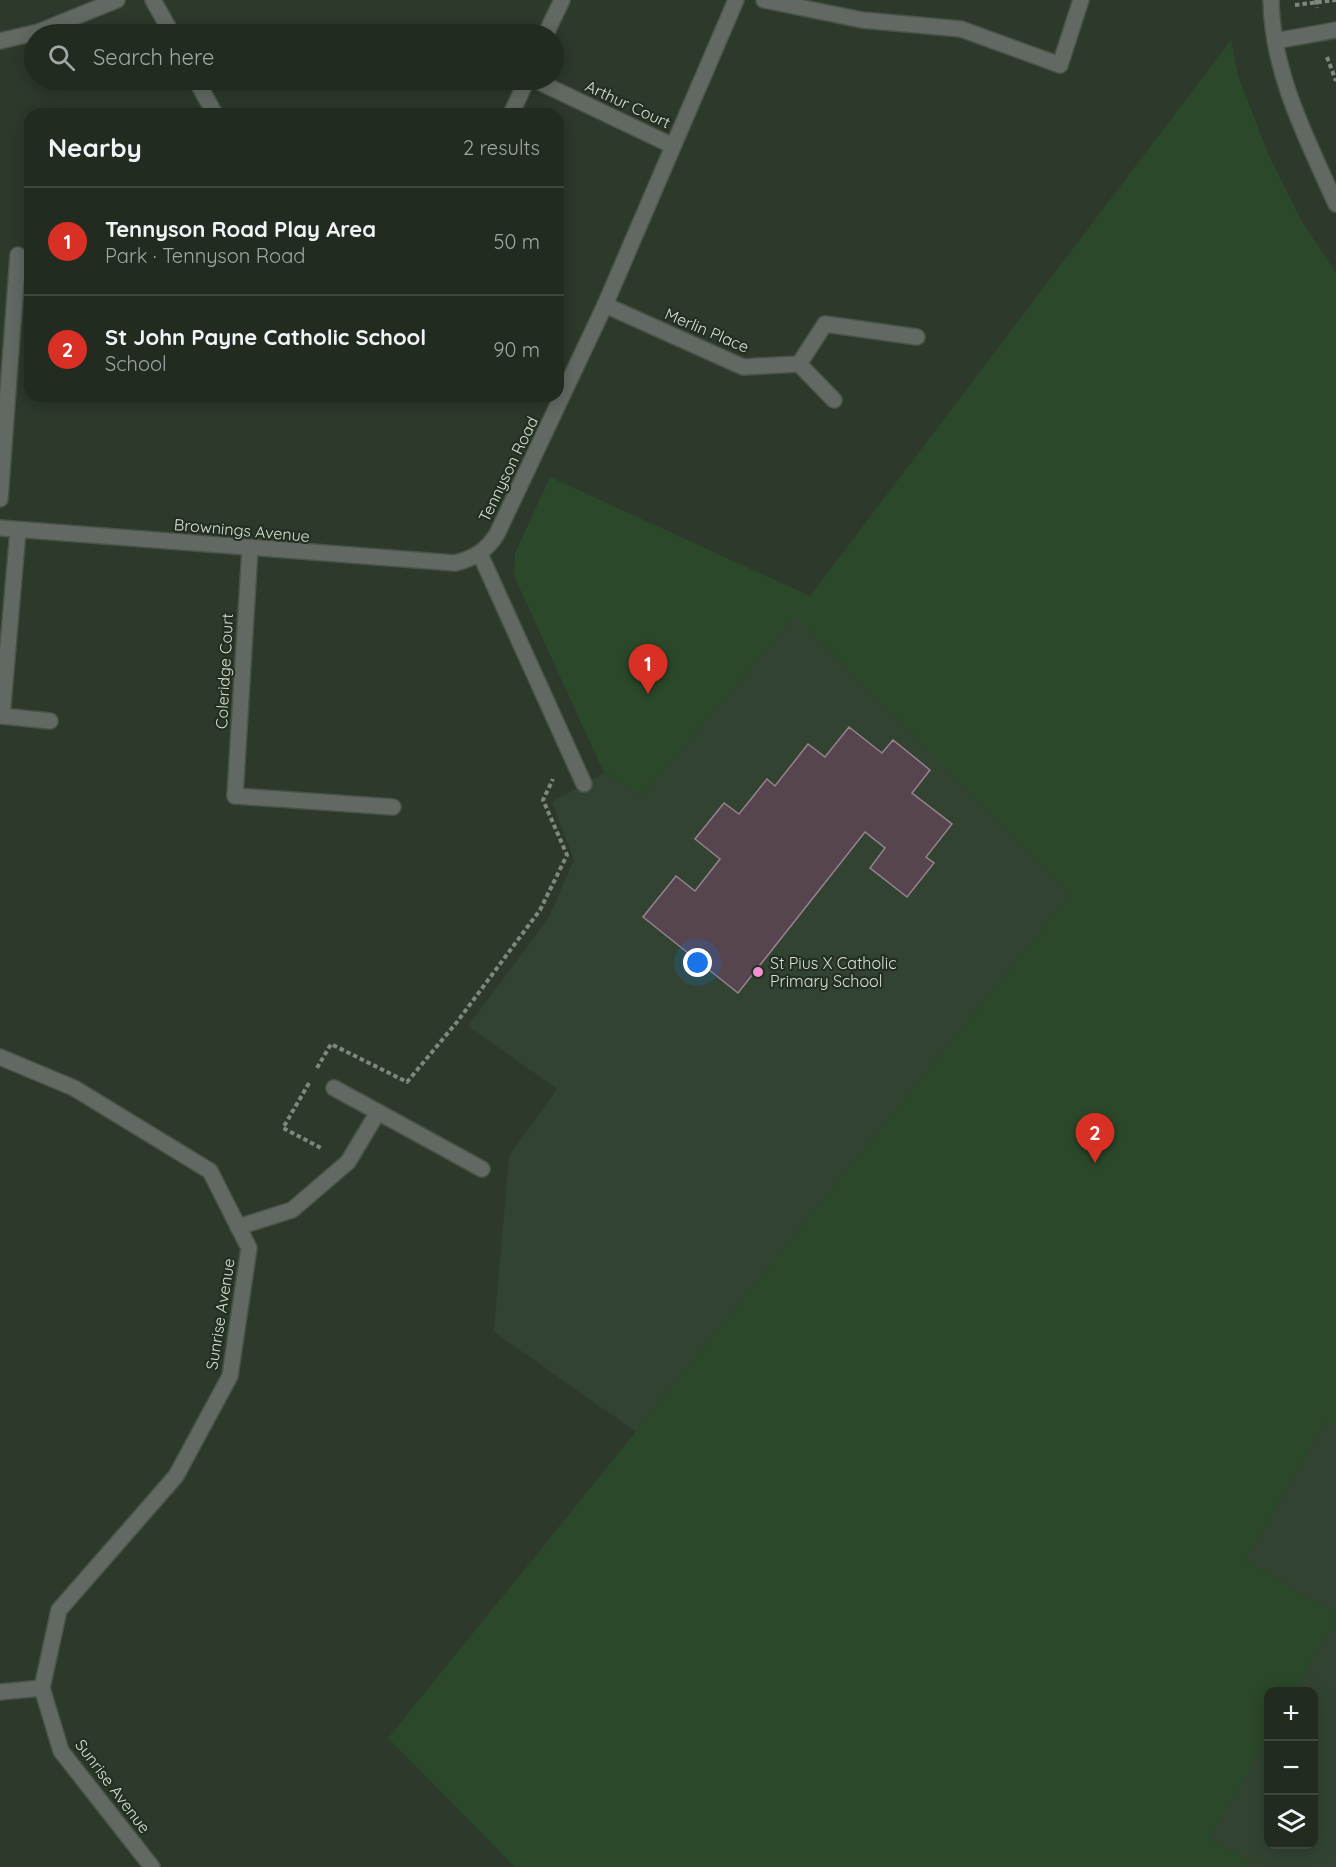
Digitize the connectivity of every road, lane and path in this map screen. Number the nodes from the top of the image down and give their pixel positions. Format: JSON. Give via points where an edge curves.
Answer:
{"nodes":[{"id":1,"x":117,"y":0,"type":"edge"},
{"id":2,"x":153,"y":0,"type":"edge"},
{"id":3,"x":562,"y":0,"type":"edge"},
{"id":4,"x":736,"y":0,"type":"edge"},
{"id":5,"x":764,"y":0,"type":"edge"},
{"id":6,"x":1082,"y":0,"type":"edge"},
{"id":7,"x":1336,"y":0,"type":"edge"},
{"id":8,"x":1271,"y":4,"type":"edge"},
{"id":9,"x":60,"y":24,"type":"edge"},
{"id":10,"x":166,"y":24,"type":"edge"},
{"id":11,"x":551,"y":24,"type":"edge"},
{"id":12,"x":1336,"y":30,"type":"edge"},
{"id":13,"x":24,"y":36,"type":"edge"},
{"id":14,"x":0,"y":41,"type":"edge"},
{"id":15,"x":1275,"y":41,"type":"junction"},
{"id":16,"x":202,"y":90,"type":"edge"},
{"id":17,"x":522,"y":90,"type":"edge"},
{"id":18,"x":556,"y":90,"type":"edge"},
{"id":19,"x":212,"y":108,"type":"edge"},
{"id":20,"x":514,"y":108,"type":"edge"},
{"id":21,"x":674,"y":146,"type":"junction"},
{"id":22,"x":1336,"y":204,"type":"edge"},
{"id":23,"x":18,"y":255,"type":"dead end"},
{"id":24,"x":605,"y":306,"type":"junction"},
{"id":25,"x":917,"y":337,"type":"dead end"},
{"id":26,"x":799,"y":364,"type":"junction"},
{"id":27,"x":564,"y":393,"type":"edge"},
{"id":28,"x":834,"y":400,"type":"dead end"},
{"id":29,"x":560,"y":402,"type":"edge"},
{"id":30,"x":0,"y":499,"type":"edge"},
{"id":31,"x":0,"y":528,"type":"edge"},
{"id":32,"x":18,"y":530,"type":"junction"},
{"id":33,"x":250,"y":548,"type":"junction"},
{"id":34,"x":480,"y":554,"type":"junction"},
{"id":35,"x":50,"y":721,"type":"dead end"},
{"id":36,"x":568,"y":748,"type":"junction"},
{"id":37,"x":584,"y":784,"type":"dead end"},
{"id":38,"x":393,"y":807,"type":"dead end"},
{"id":39,"x":0,"y":1057,"type":"edge"},
{"id":40,"x":315,"y":1072,"type":"dead end"},
{"id":41,"x":309,"y":1081,"type":"dead end"},
{"id":42,"x":334,"y":1088,"type":"dead end"},
{"id":43,"x":378,"y":1112,"type":"junction"},
{"id":44,"x":348,"y":1162,"type":"junction"},
{"id":45,"x":482,"y":1169,"type":"dead end"},
{"id":46,"x":238,"y":1227,"type":"junction"},
{"id":47,"x":42,"y":1688,"type":"junction"},
{"id":48,"x":0,"y":1692,"type":"edge"},
{"id":49,"x":152,"y":1867,"type":"edge"}],
"edges":[{"from":1,"to":9,"type":"street"},
{"from":2,"to":10,"type":"street"},
{"from":3,"to":11,"type":"street"},
{"from":4,"to":21,"type":"street","name":"Tennyson Road"},
{"from":5,"to":6,"type":"street","via":[[862,20],[961,29],[1060,65]]},
{"from":7,"to":8,"type":"path"},
{"from":8,"to":15,"type":"street"},
{"from":12,"to":15,"type":"street"},
{"from":13,"to":14,"type":"street"},
{"from":15,"to":22,"type":"street","via":[[1301,128]]},
{"from":16,"to":19,"type":"street"},
{"from":17,"to":20,"type":"street"},
{"from":18,"to":21,"type":"street","name":"Arthur Court"},
{"from":21,"to":24,"type":"street","name":"Tennyson Road"},
{"from":23,"to":30,"type":"street"},
{"from":24,"to":26,"type":"street","name":"Merlin Place","via":[[743,367]]},
{"from":24,"to":27,"type":"street","name":"Tennyson Road"},
{"from":25,"to":26,"type":"street","via":[[825,324]]},
{"from":26,"to":28,"type":"street"},
{"from":29,"to":34,"type":"street","name":"Tennyson Road","via":[[497,534]]},
{"from":31,"to":32,"type":"street","name":"Brownings Avenue"},
{"from":32,"to":33,"type":"street","name":"Brownings Avenue"},
{"from":32,"to":35,"type":"street","via":[[2,716]]},
{"from":33,"to":34,"type":"street","name":"Brownings Avenue","via":[[455,563]]},
{"from":33,"to":38,"type":"street","name":"Coleridge Court","via":[[235,796]]},
{"from":34,"to":36,"type":"street"},
{"from":36,"to":37,"type":"street"},
{"from":36,"to":40,"type":"path","via":[[543,800],[567,855],[540,910],[457,1022],[407,1082],[331,1044]]},
{"from":39,"to":46,"type":"street","name":"Sunrise Avenue","via":[[74,1088],[210,1171]]},
{"from":41,"to":44,"type":"path","via":[[283,1128]]},
{"from":42,"to":43,"type":"street"},
{"from":43,"to":44,"type":"street"},
{"from":43,"to":45,"type":"street"},
{"from":44,"to":46,"type":"street","via":[[292,1210]]},
{"from":46,"to":47,"type":"street","name":"Sunrise Avenue","via":[[249,1248],[230,1376],[176,1476],[59,1610]]},
{"from":47,"to":48,"type":"street"},
{"from":47,"to":49,"type":"street","name":"Sunrise Avenue","via":[[61,1751]]}]}
